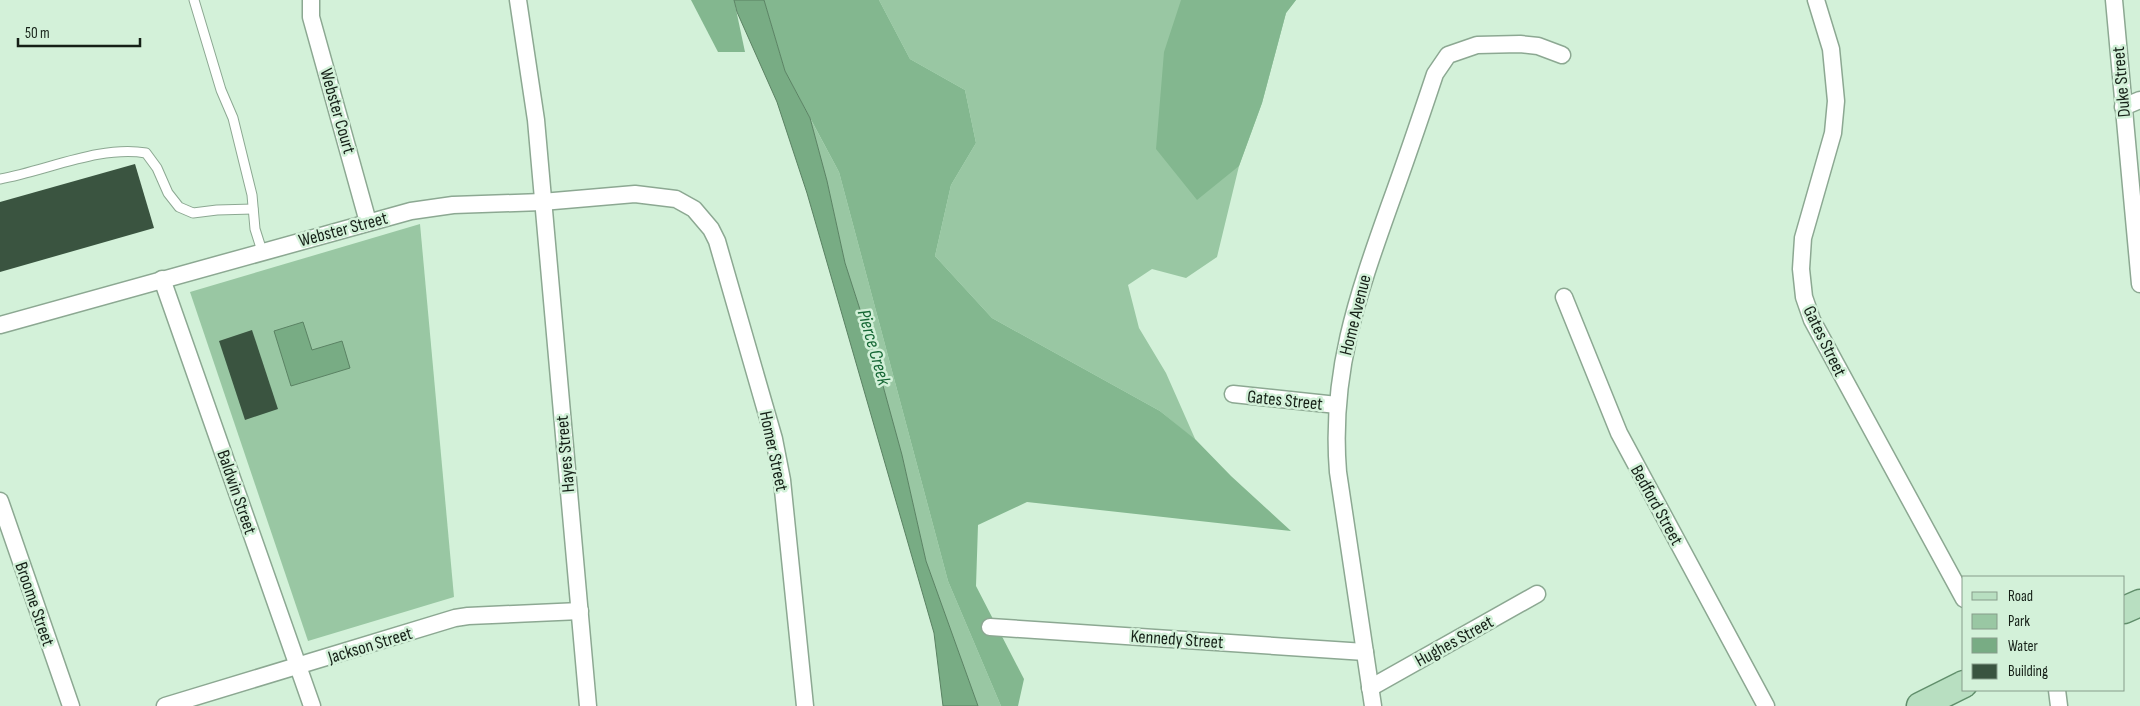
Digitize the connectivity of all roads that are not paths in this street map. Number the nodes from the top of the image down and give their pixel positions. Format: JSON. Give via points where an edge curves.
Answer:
{"nodes":[{"id":1,"x":194,"y":0,"type":"edge"},
{"id":2,"x":311,"y":0,"type":"edge"},
{"id":3,"x":518,"y":0,"type":"edge"},
{"id":4,"x":1816,"y":0,"type":"edge"},
{"id":5,"x":2114,"y":0,"type":"edge"},
{"id":6,"x":1562,"y":55,"type":"dead end"},
{"id":7,"x":2140,"y":100,"type":"edge"},
{"id":8,"x":2123,"y":107,"type":"junction"},
{"id":9,"x":0,"y":179,"type":"edge"},
{"id":10,"x":542,"y":202,"type":"junction"},
{"id":11,"x":253,"y":209,"type":"junction"},
{"id":12,"x":694,"y":209,"type":"joint"},
{"id":13,"x":368,"y":222,"type":"junction"},
{"id":14,"x":262,"y":252,"type":"junction"},
{"id":15,"x":162,"y":279,"type":"junction"},
{"id":16,"x":2140,"y":284,"type":"edge"},
{"id":17,"x":1564,"y":297,"type":"dead end"},
{"id":18,"x":0,"y":325,"type":"edge"},
{"id":19,"x":1233,"y":394,"type":"dead end"},
{"id":20,"x":1337,"y":405,"type":"junction"},
{"id":21,"x":0,"y":501,"type":"edge"},
{"id":22,"x":1537,"y":594,"type":"dead end"},
{"id":23,"x":1962,"y":595,"type":"edge"},
{"id":24,"x":2140,"y":603,"type":"edge"},
{"id":25,"x":2125,"y":610,"type":"edge"},
{"id":26,"x":580,"y":611,"type":"junction"},
{"id":27,"x":990,"y":627,"type":"dead end"},
{"id":28,"x":1365,"y":652,"type":"junction"},
{"id":29,"x":299,"y":666,"type":"junction"},
{"id":30,"x":1962,"y":685,"type":"edge"},
{"id":31,"x":1370,"y":688,"type":"junction"},
{"id":32,"x":2057,"y":691,"type":"edge"},
{"id":33,"x":71,"y":706,"type":"edge"},
{"id":34,"x":164,"y":706,"type":"edge"},
{"id":35,"x":312,"y":706,"type":"edge"},
{"id":36,"x":588,"y":706,"type":"edge"},
{"id":37,"x":805,"y":706,"type":"edge"},
{"id":38,"x":1373,"y":706,"type":"edge"},
{"id":39,"x":1766,"y":706,"type":"edge"},
{"id":40,"x":1920,"y":706,"type":"edge"},
{"id":41,"x":2058,"y":706,"type":"edge"}],
"edges":[{"from":1,"to":11,"type":"lane","via":[[221,90],[233,118]]},
{"from":2,"to":13,"type":"street","name":"Webster Court","via":[[311,17]]},
{"from":3,"to":10,"type":"street","via":[[536,120]]},
{"from":4,"to":23,"type":"street","name":"Gates Street","via":[[1831,49],[1836,102],[1833,133],[1803,238],[1801,269],[1804,297],[1812,320]]},
{"from":5,"to":8,"type":"street","name":"Duke Street"},
{"from":6,"to":20,"type":"street","name":"Home Avenue","via":[[1538,46],[1476,45],[1448,55],[1435,74],[1364,276],[1344,353]]},
{"from":7,"to":8,"type":"street"},
{"from":8,"to":16,"type":"street","name":"Duke Street"},
{"from":9,"to":11,"type":"lane","via":[[130,150],[146,153],[157,168],[168,194],[179,207],[193,213]]},
{"from":10,"to":12,"type":"street","name":"Webster Street","via":[[635,194],[676,199]]},
{"from":10,"to":13,"type":"street","name":"Webster Street","via":[[453,206],[411,211]]},
{"from":10,"to":26,"type":"street","name":"Hayes Street"},
{"from":11,"to":14,"type":"lane"},
{"from":12,"to":37,"type":"street","name":"Homer Street","via":[[717,241],[774,439],[792,559]]},
{"from":13,"to":14,"type":"street","name":"Webster Street"},
{"from":14,"to":15,"type":"street","name":"Webster Street"},
{"from":15,"to":18,"type":"street","name":"Webster Street"},
{"from":15,"to":29,"type":"street","name":"Baldwin Street"},
{"from":17,"to":39,"type":"street","name":"Bedford Street","via":[[1618,433]]},
{"from":19,"to":20,"type":"street","name":"Gates Street"},
{"from":20,"to":28,"type":"street","name":"Home Avenue","via":[[1335,443],[1338,472]]},
{"from":21,"to":33,"type":"street","name":"Broome Street"},
{"from":22,"to":31,"type":"street","name":"Hughes Street"},
{"from":24,"to":25,"type":"main road"},
{"from":26,"to":29,"type":"street","name":"Jackson Street","via":[[468,616]]},
{"from":26,"to":36,"type":"street","name":"Hayes Street"},
{"from":27,"to":28,"type":"street","name":"Kennedy Street"},
{"from":28,"to":31,"type":"street","name":"Home Avenue"},
{"from":29,"to":34,"type":"street","name":"Jackson Street"},
{"from":29,"to":35,"type":"street","name":"Baldwin Street"},
{"from":30,"to":40,"type":"main road"},
{"from":31,"to":38,"type":"street","name":"Home Avenue"},
{"from":32,"to":41,"type":"street"}]}
